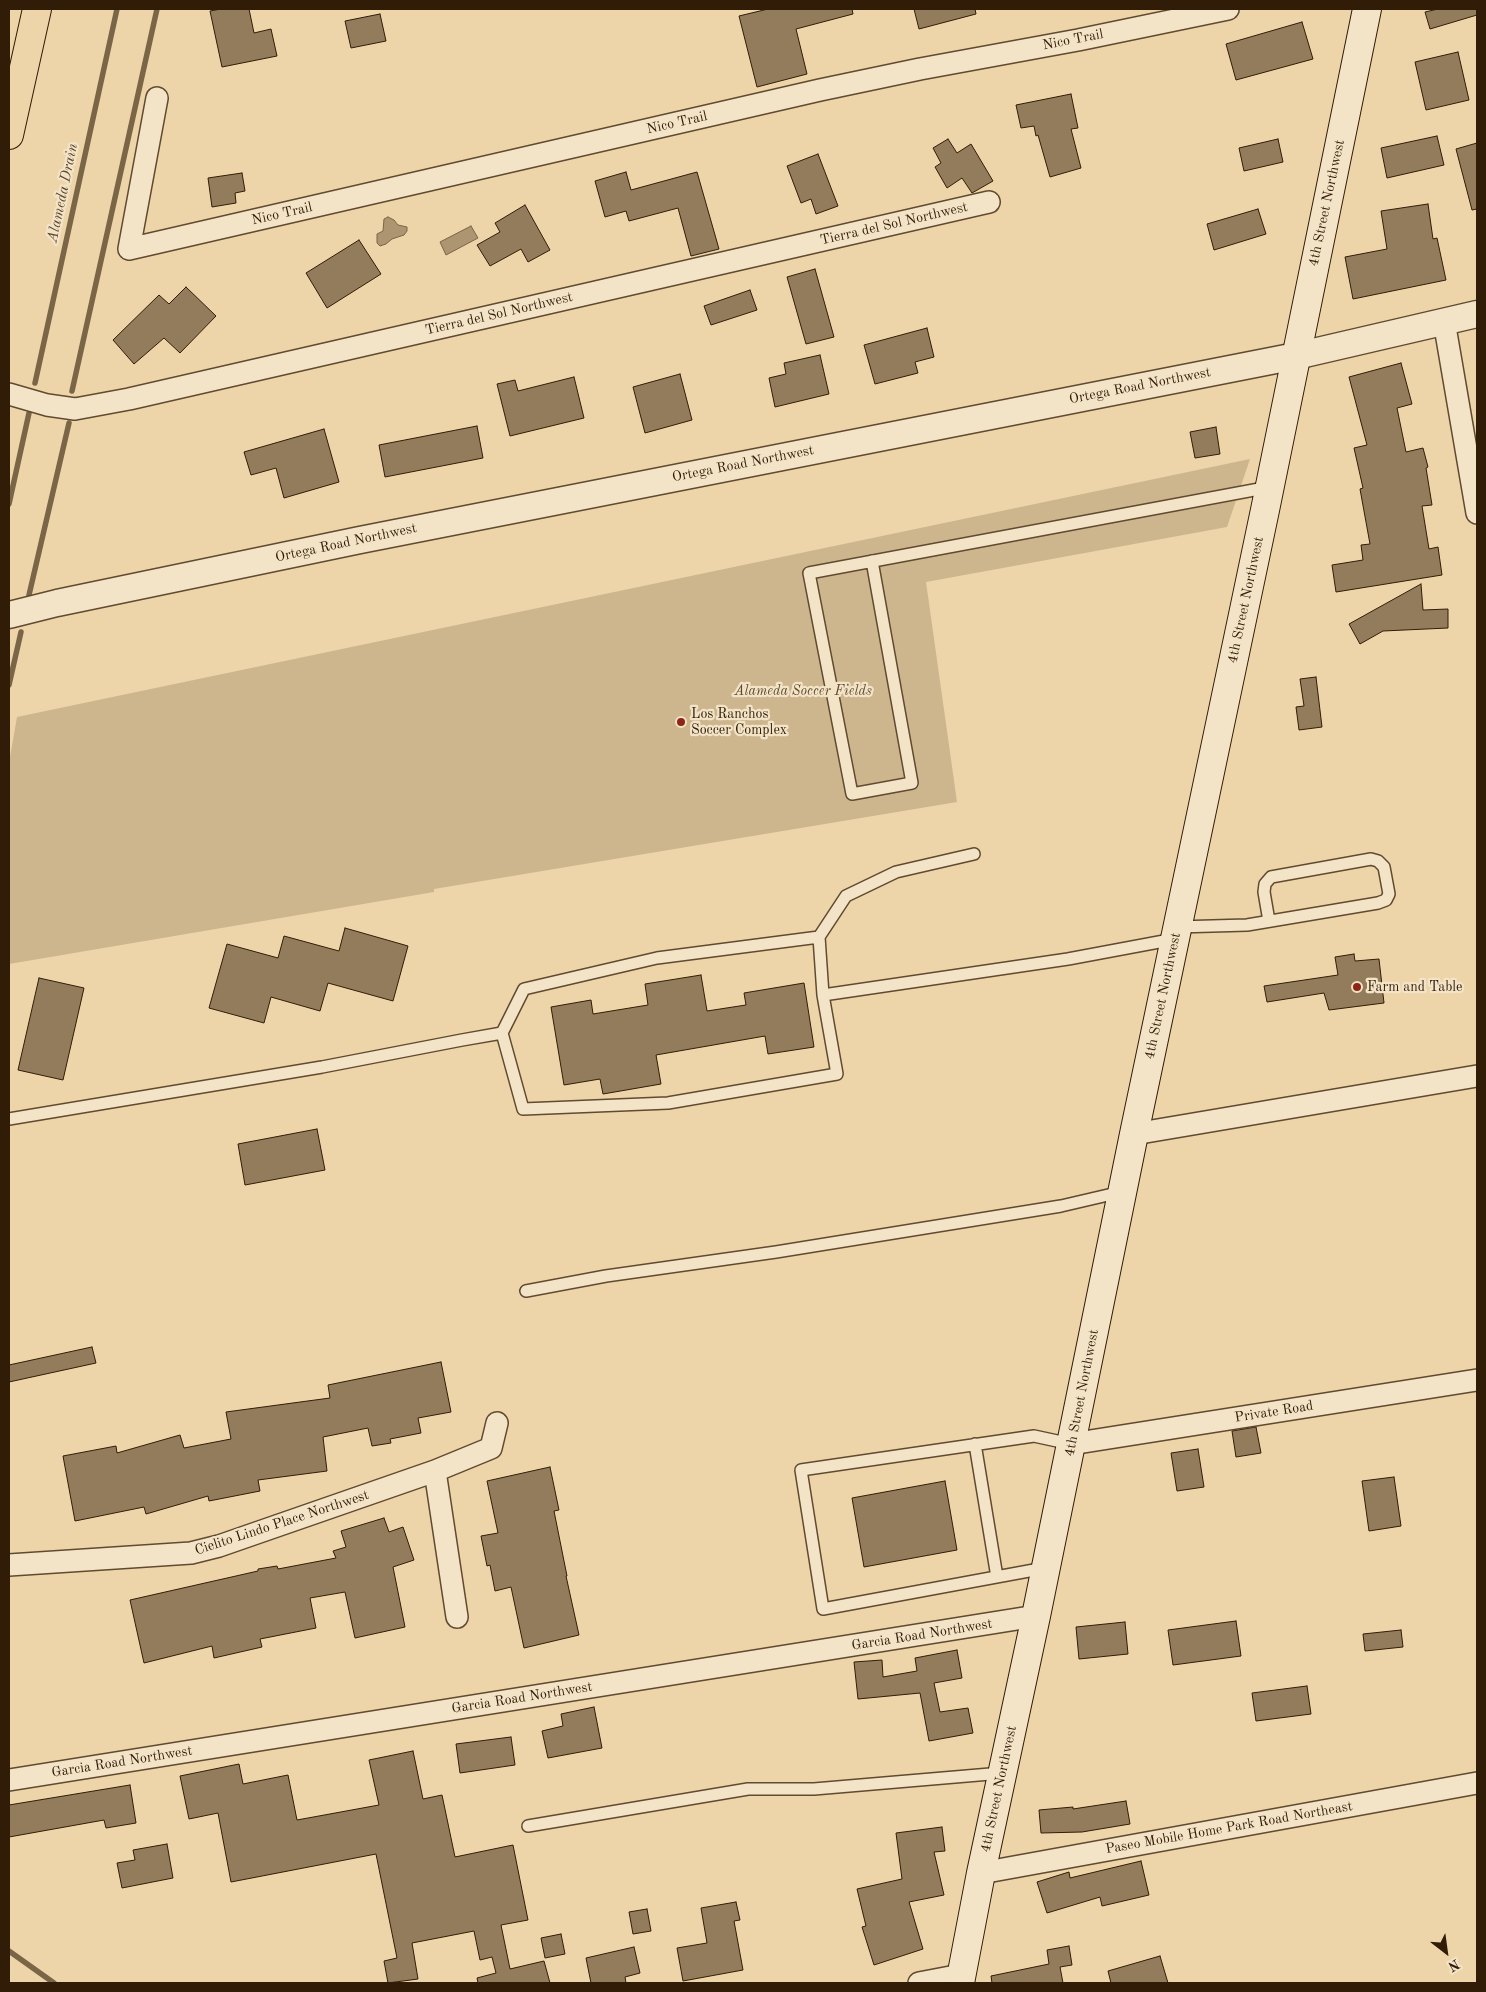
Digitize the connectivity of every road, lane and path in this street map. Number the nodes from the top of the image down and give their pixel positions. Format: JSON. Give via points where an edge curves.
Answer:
{"nodes":[{"id":1,"x":37,"y":9,"type":"edge"},
{"id":2,"x":1228,"y":9,"type":"edge"},
{"id":3,"x":1367,"y":9,"type":"edge"},
{"id":4,"x":17,"y":58,"type":"edge"},
{"id":5,"x":157,"y":98,"type":"dead end"},
{"id":6,"x":9,"y":135,"type":"edge"},
{"id":7,"x":989,"y":202,"type":"dead end"},
{"id":8,"x":1477,"y":314,"type":"edge"},
{"id":9,"x":1444,"y":321,"type":"junction"},
{"id":10,"x":1296,"y":356,"type":"junction"},
{"id":11,"x":9,"y":394,"type":"edge"},
{"id":12,"x":1270,"y":487,"type":"junction"},
{"id":13,"x":1477,"y":513,"type":"edge"},
{"id":14,"x":872,"y":561,"type":"junction"},
{"id":15,"x":9,"y":615,"type":"edge"},
{"id":16,"x":974,"y":854,"type":"dead end"},
{"id":17,"x":1270,"y":922,"type":"junction"},
{"id":18,"x":1176,"y":933,"type":"junction"},
{"id":19,"x":819,"y":937,"type":"junction"},
{"id":20,"x":823,"y":995,"type":"junction"},
{"id":21,"x":502,"y":1034,"type":"junction"},
{"id":22,"x":1477,"y":1076,"type":"edge"},
{"id":23,"x":9,"y":1119,"type":"edge"},
{"id":24,"x":1134,"y":1134,"type":"junction"},
{"id":25,"x":1122,"y":1192,"type":"junction"},
{"id":26,"x":526,"y":1290,"type":"dead end"},
{"id":27,"x":1477,"y":1380,"type":"edge"},
{"id":28,"x":497,"y":1423,"type":"dead end"},
{"id":29,"x":975,"y":1444,"type":"junction"},
{"id":30,"x":1072,"y":1444,"type":"junction"},
{"id":31,"x":435,"y":1471,"type":"junction"},
{"id":32,"x":9,"y":1565,"type":"edge"},
{"id":33,"x":1046,"y":1568,"type":"junction"},
{"id":34,"x":997,"y":1577,"type":"junction"},
{"id":35,"x":1036,"y":1616,"type":"junction"},
{"id":36,"x":457,"y":1617,"type":"dead end"},
{"id":37,"x":1002,"y":1773,"type":"junction"},
{"id":38,"x":9,"y":1780,"type":"edge"},
{"id":39,"x":1477,"y":1784,"type":"edge"},
{"id":40,"x":528,"y":1826,"type":"dead end"},
{"id":41,"x":981,"y":1873,"type":"junction"},
{"id":42,"x":960,"y":1979,"type":"edge"},
{"id":43,"x":919,"y":1983,"type":"edge"}],
"edges":[{"from":1,"to":4,"type":"main road"},
{"from":2,"to":5,"type":"street","name":"Nico Trail","via":[[920,68],[129,249]]},
{"from":3,"to":10,"type":"main road","name":"4th Street Northwest"},
{"from":4,"to":6,"type":"main road"},
{"from":7,"to":11,"type":"street","name":"Tierra del Sol Northwest","via":[[129,399],[75,409]]},
{"from":8,"to":9,"type":"street","name":"Ortega Road Northwest"},
{"from":9,"to":10,"type":"street","name":"Ortega Road Northwest"},
{"from":9,"to":13,"type":"street"},
{"from":10,"to":12,"type":"main road","name":"4th Street Northwest"},
{"from":10,"to":15,"type":"street","name":"Ortega Road Northwest","via":[[360,540]]},
{"from":12,"to":14,"type":"lane"},
{"from":12,"to":18,"type":"main road","name":"4th Street Northwest"},
{"from":14,"to":14,"type":"lane","via":[[809,573],[852,794],[912,783]]},
{"from":16,"to":19,"type":"lane","via":[[896,872],[846,896]]},
{"from":17,"to":17,"type":"lane","via":[[1386,900],[1389,894],[1384,867],[1371,859],[1271,878],[1265,884],[1264,892]]},
{"from":17,"to":18,"type":"lane"},
{"from":18,"to":20,"type":"lane","via":[[1068,959]]},
{"from":18,"to":24,"type":"main road","name":"4th Street Northwest"},
{"from":19,"to":20,"type":"lane"},
{"from":19,"to":21,"type":"lane","via":[[657,958],[524,989]]},
{"from":20,"to":21,"type":"lane","via":[[837,1074],[668,1103],[523,1109]]},
{"from":21,"to":23,"type":"lane"},
{"from":22,"to":24,"type":"street"},
{"from":24,"to":25,"type":"main road","name":"4th Street Northwest"},
{"from":25,"to":26,"type":"lane","via":[[1033,1211]]},
{"from":25,"to":30,"type":"main road","name":"4th Street Northwest"},
{"from":27,"to":30,"type":"street","name":"Private Road"},
{"from":28,"to":31,"type":"street","name":"Cielito Lindo Place Northwest","via":[[491,1448]]},
{"from":29,"to":30,"type":"lane","via":[[1034,1436]]},
{"from":29,"to":34,"type":"lane"},
{"from":29,"to":34,"type":"lane","via":[[801,1470],[822,1609]]},
{"from":30,"to":33,"type":"main road","name":"4th Street Northwest"},
{"from":31,"to":32,"type":"street","name":"Cielito Lindo Place Northwest","via":[[191,1553]]},
{"from":31,"to":36,"type":"street"},
{"from":33,"to":34,"type":"lane"},
{"from":33,"to":35,"type":"main road","name":"4th Street Northwest"},
{"from":35,"to":37,"type":"main road","name":"4th Street Northwest"},
{"from":35,"to":38,"type":"street","name":"Garcia Road Northwest"},
{"from":37,"to":40,"type":"lane","via":[[814,1789],[748,1789]]},
{"from":37,"to":41,"type":"main road","name":"4th Street Northwest"},
{"from":39,"to":41,"type":"street","name":"Paseo Mobile Home Park Road Northeast"},
{"from":41,"to":42,"type":"main road","name":"4th Street Northwest"},
{"from":42,"to":43,"type":"street"}]}
